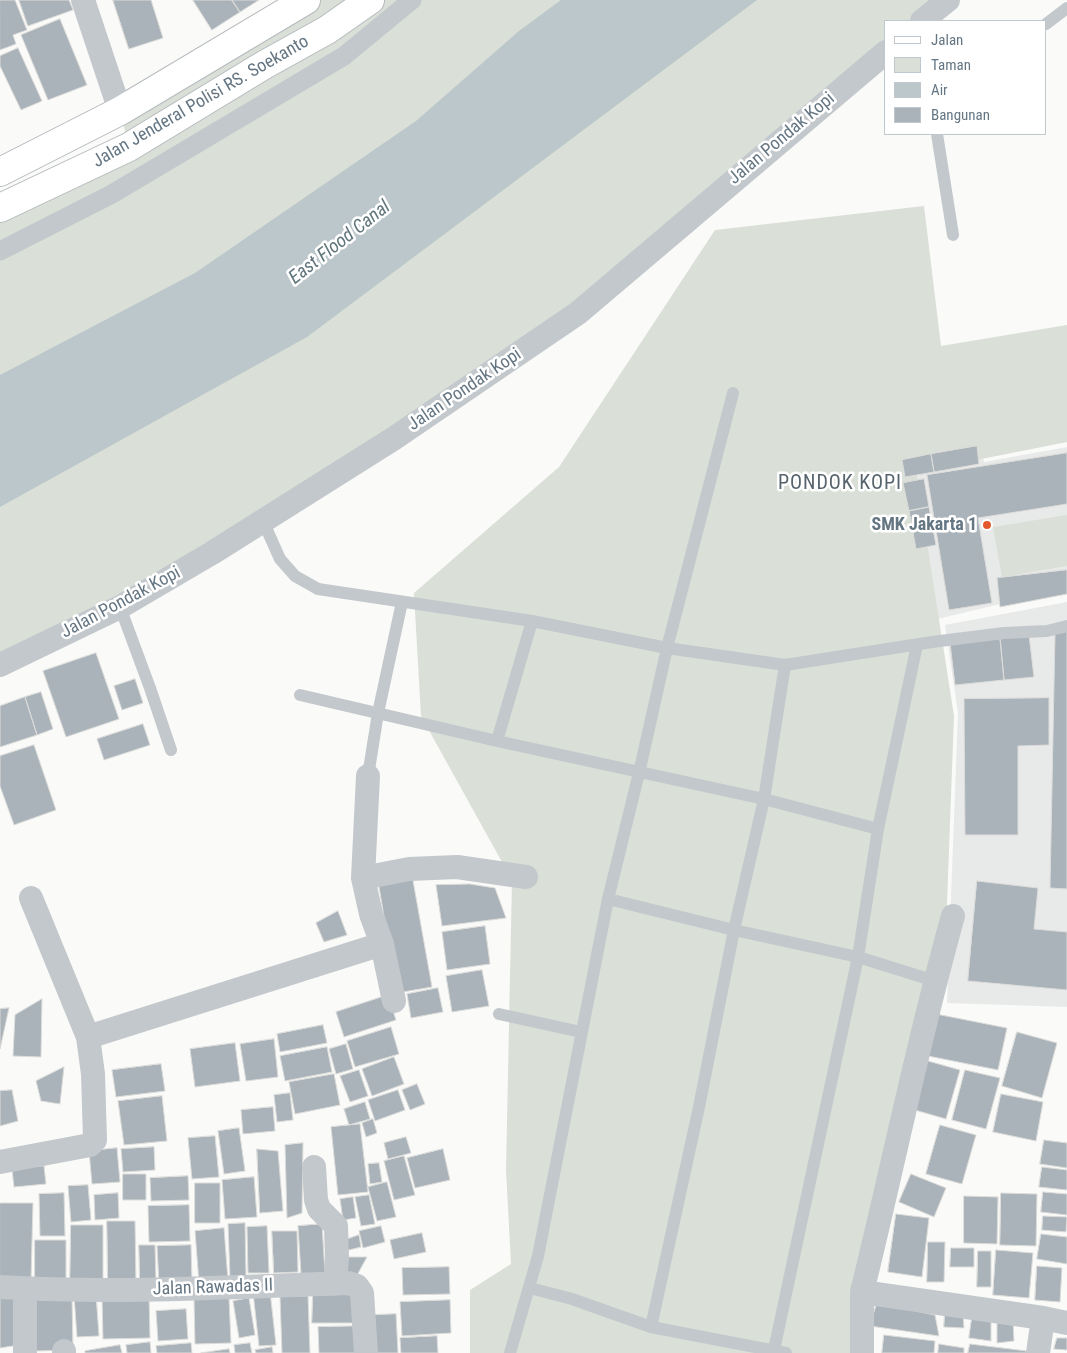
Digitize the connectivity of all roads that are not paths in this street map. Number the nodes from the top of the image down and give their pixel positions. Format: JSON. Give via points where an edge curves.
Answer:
{"nodes":[{"id":1,"x":83,"y":0,"type":"edge"},
{"id":2,"x":306,"y":0,"type":"edge"},
{"id":3,"x":370,"y":0,"type":"edge"},
{"id":4,"x":412,"y":0,"type":"edge"},
{"id":5,"x":948,"y":0,"type":"edge"},
{"id":6,"x":1067,"y":8,"type":"edge"},
{"id":7,"x":923,"y":20,"type":"edge"},
{"id":8,"x":1047,"y":23,"type":"edge"},
{"id":9,"x":884,"y":54,"type":"edge"},
{"id":10,"x":120,"y":111,"type":"junction"},
{"id":11,"x":937,"y":135,"type":"edge"},
{"id":12,"x":129,"y":147,"type":"junction"},
{"id":13,"x":0,"y":172,"type":"edge"},
{"id":14,"x":0,"y":208,"type":"edge"},
{"id":15,"x":953,"y":235,"type":"dead end"},
{"id":16,"x":0,"y":251,"type":"edge"},
{"id":17,"x":733,"y":393,"type":"dead end"},
{"id":18,"x":263,"y":521,"type":"junction"},
{"id":19,"x":402,"y":602,"type":"junction"},
{"id":20,"x":120,"y":607,"type":"junction"},
{"id":21,"x":532,"y":621,"type":"junction"},
{"id":22,"x":1067,"y":626,"type":"edge"},
{"id":23,"x":917,"y":645,"type":"junction"},
{"id":24,"x":667,"y":648,"type":"junction"},
{"id":25,"x":0,"y":665,"type":"edge"},
{"id":26,"x":785,"y":665,"type":"junction"},
{"id":27,"x":300,"y":695,"type":"dead end"},
{"id":28,"x":378,"y":714,"type":"junction"},
{"id":29,"x":497,"y":741,"type":"junction"},
{"id":30,"x":171,"y":750,"type":"dead end"},
{"id":31,"x":639,"y":773,"type":"junction"},
{"id":32,"x":368,"y":776,"type":"joint"},
{"id":33,"x":764,"y":799,"type":"junction"},
{"id":34,"x":878,"y":829,"type":"junction"},
{"id":35,"x":526,"y":877,"type":"dead end"},
{"id":36,"x":363,"y":878,"type":"junction"},
{"id":37,"x":31,"y":898,"type":"dead end"},
{"id":38,"x":608,"y":898,"type":"junction"},
{"id":39,"x":953,"y":916,"type":"dead end"},
{"id":40,"x":734,"y":930,"type":"junction"},
{"id":41,"x":382,"y":944,"type":"junction"},
{"id":42,"x":858,"y":957,"type":"junction"},
{"id":43,"x":935,"y":980,"type":"junction"},
{"id":44,"x":394,"y":1001,"type":"dead end"},
{"id":45,"x":499,"y":1014,"type":"dead end"},
{"id":46,"x":581,"y":1032,"type":"junction"},
{"id":47,"x":88,"y":1037,"type":"junction"},
{"id":48,"x":0,"y":1162,"type":"edge"},
{"id":49,"x":314,"y":1166,"type":"dead end"},
{"id":50,"x":335,"y":1284,"type":"junction"},
{"id":51,"x":0,"y":1287,"type":"edge"},
{"id":52,"x":530,"y":1288,"type":"junction"},
{"id":53,"x":25,"y":1289,"type":"junction"},
{"id":54,"x":862,"y":1292,"type":"junction"},
{"id":55,"x":1043,"y":1318,"type":"junction"},
{"id":56,"x":1067,"y":1323,"type":"edge"},
{"id":57,"x":651,"y":1327,"type":"junction"},
{"id":58,"x":780,"y":1351,"type":"edge"},
{"id":59,"x":25,"y":1353,"type":"edge"},
{"id":60,"x":366,"y":1353,"type":"edge"},
{"id":61,"x":510,"y":1353,"type":"edge"},
{"id":62,"x":862,"y":1353,"type":"edge"},
{"id":63,"x":1038,"y":1353,"type":"edge"}],
"edges":[{"from":1,"to":10,"type":"street"},
{"from":2,"to":10,"type":"main road","name":"Jalan Jenderal Polisi RS. Soekanto"},
{"from":3,"to":12,"type":"main road","name":"Jalan Jenderal Polisi RS. Soekanto","via":[[327,30]]},
{"from":4,"to":16,"type":"street","via":[[344,56],[112,194]]},
{"from":5,"to":7,"type":"street"},
{"from":6,"to":8,"type":"lane"},
{"from":9,"to":18,"type":"street","name":"Jalan Pondak Kopi","via":[[578,313],[394,439]]},
{"from":10,"to":12,"type":"main road"},
{"from":10,"to":13,"type":"main road","name":"Jalan Jenderal Polisi RS. Soekanto"},
{"from":11,"to":15,"type":"lane"},
{"from":12,"to":14,"type":"main road","name":"Jalan Jenderal Polisi RS. Soekanto"},
{"from":17,"to":24,"type":"lane"},
{"from":18,"to":19,"type":"lane","via":[[280,559],[295,576],[318,589]]},
{"from":18,"to":20,"type":"street","name":"Jalan Pondak Kopi"},
{"from":19,"to":21,"type":"lane"},
{"from":19,"to":28,"type":"lane"},
{"from":20,"to":25,"type":"street","name":"Jalan Pondak Kopi"},
{"from":20,"to":30,"type":"lane"},
{"from":21,"to":24,"type":"lane"},
{"from":21,"to":29,"type":"lane"},
{"from":22,"to":23,"type":"lane"},
{"from":23,"to":26,"type":"lane"},
{"from":23,"to":34,"type":"lane"},
{"from":24,"to":26,"type":"lane"},
{"from":24,"to":31,"type":"lane"},
{"from":26,"to":33,"type":"lane"},
{"from":27,"to":28,"type":"lane"},
{"from":28,"to":29,"type":"lane"},
{"from":28,"to":32,"type":"lane"},
{"from":29,"to":31,"type":"lane"},
{"from":31,"to":33,"type":"lane"},
{"from":31,"to":38,"type":"lane"},
{"from":32,"to":36,"type":"street"},
{"from":33,"to":34,"type":"lane"},
{"from":33,"to":40,"type":"lane"},
{"from":34,"to":42,"type":"lane"},
{"from":35,"to":36,"type":"street","via":[[457,866],[409,869]]},
{"from":36,"to":41,"type":"street"},
{"from":37,"to":47,"type":"street"},
{"from":38,"to":40,"type":"lane"},
{"from":38,"to":46,"type":"lane"},
{"from":39,"to":43,"type":"street"},
{"from":40,"to":42,"type":"lane"},
{"from":40,"to":57,"type":"lane"},
{"from":41,"to":44,"type":"street"},
{"from":41,"to":47,"type":"street"},
{"from":42,"to":43,"type":"lane"},
{"from":42,"to":58,"type":"lane"},
{"from":43,"to":54,"type":"street"},
{"from":45,"to":46,"type":"lane"},
{"from":46,"to":52,"type":"lane"},
{"from":47,"to":48,"type":"street","via":[[93,1074],[93,1144]]},
{"from":49,"to":50,"type":"street","via":[[319,1210],[336,1226]]},
{"from":50,"to":53,"type":"street","name":"Jalan Rawadas II","via":[[157,1290]]},
{"from":50,"to":60,"type":"street","name":"Jalan Rawadas II","via":[[348,1283],[357,1286],[362,1293]]},
{"from":51,"to":53,"type":"street","name":"Jalan Rawadas II"},
{"from":52,"to":57,"type":"lane"},
{"from":52,"to":61,"type":"lane"},
{"from":53,"to":59,"type":"street"},
{"from":54,"to":55,"type":"street"},
{"from":54,"to":62,"type":"street"},
{"from":55,"to":56,"type":"street"},
{"from":55,"to":63,"type":"street"},
{"from":57,"to":58,"type":"lane"}]}
